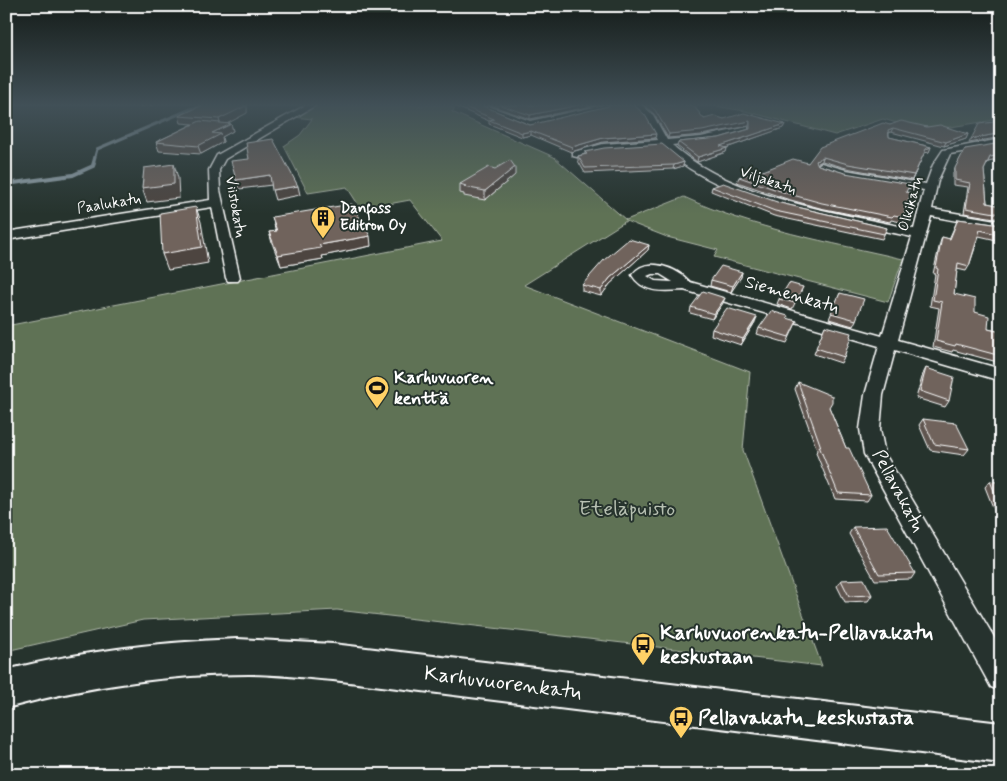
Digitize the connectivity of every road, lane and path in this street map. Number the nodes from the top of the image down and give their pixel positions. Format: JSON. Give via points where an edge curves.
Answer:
{"nodes":[{"id":1,"x":248,"y":141,"type":"edge"},
{"id":2,"x":674,"y":141,"type":"edge"},
{"id":3,"x":664,"y":142,"type":"junction"},
{"id":4,"x":1001,"y":142,"type":"edge"},
{"id":5,"x":577,"y":154,"type":"edge"},
{"id":6,"x":821,"y":166,"type":"edge"},
{"id":7,"x":930,"y":188,"type":"junction"},
{"id":8,"x":216,"y":203,"type":"junction"},
{"id":9,"x":926,"y":210,"type":"junction"},
{"id":10,"x":1001,"y":225,"type":"edge"},
{"id":11,"x":918,"y":234,"type":"junction"},
{"id":12,"x":6,"y":236,"type":"edge"},
{"id":13,"x":910,"y":261,"type":"joint"},
{"id":14,"x":234,"y":278,"type":"dead end"},
{"id":15,"x":685,"y":285,"type":"dead end"},
{"id":16,"x":889,"y":343,"type":"junction"},
{"id":17,"x":1001,"y":376,"type":"edge"},
{"id":18,"x":1001,"y":677,"type":"edge"},
{"id":19,"x":6,"y":689,"type":"edge"},
{"id":20,"x":1001,"y":742,"type":"edge"}],
"edges":[{"from":1,"to":8,"type":"street","name":"Viistokatu","via":[[221,157],[214,170]]},
{"from":2,"to":3,"type":"street"},
{"from":3,"to":5,"type":"street"},
{"from":3,"to":11,"type":"street","name":"Viljakatu","via":[[686,161],[715,177],[766,198]]},
{"from":4,"to":7,"type":"street","name":"Olkikatu","via":[[942,151]]},
{"from":6,"to":7,"type":"street"},
{"from":7,"to":9,"type":"street","name":"Olkikatu"},
{"from":8,"to":12,"type":"street","name":"Paalukatu"},
{"from":8,"to":14,"type":"street","name":"Viistokatu"},
{"from":9,"to":10,"type":"street"},
{"from":9,"to":11,"type":"street","name":"Olkikatu"},
{"from":11,"to":13,"type":"street","name":"Olkikatu"},
{"from":13,"to":16,"type":"street","name":"Pellavakatu"},
{"from":15,"to":16,"type":"street","name":"Siemenkatu"},
{"from":16,"to":17,"type":"street","name":"Siemenkatu"},
{"from":16,"to":18,"type":"street","name":"Pellavakatu","via":[[871,412],[870,429],[876,454]]},
{"from":19,"to":20,"type":"street","name":"Karhuvuorenkatu","via":[[107,668],[238,657],[333,662]]}]}
